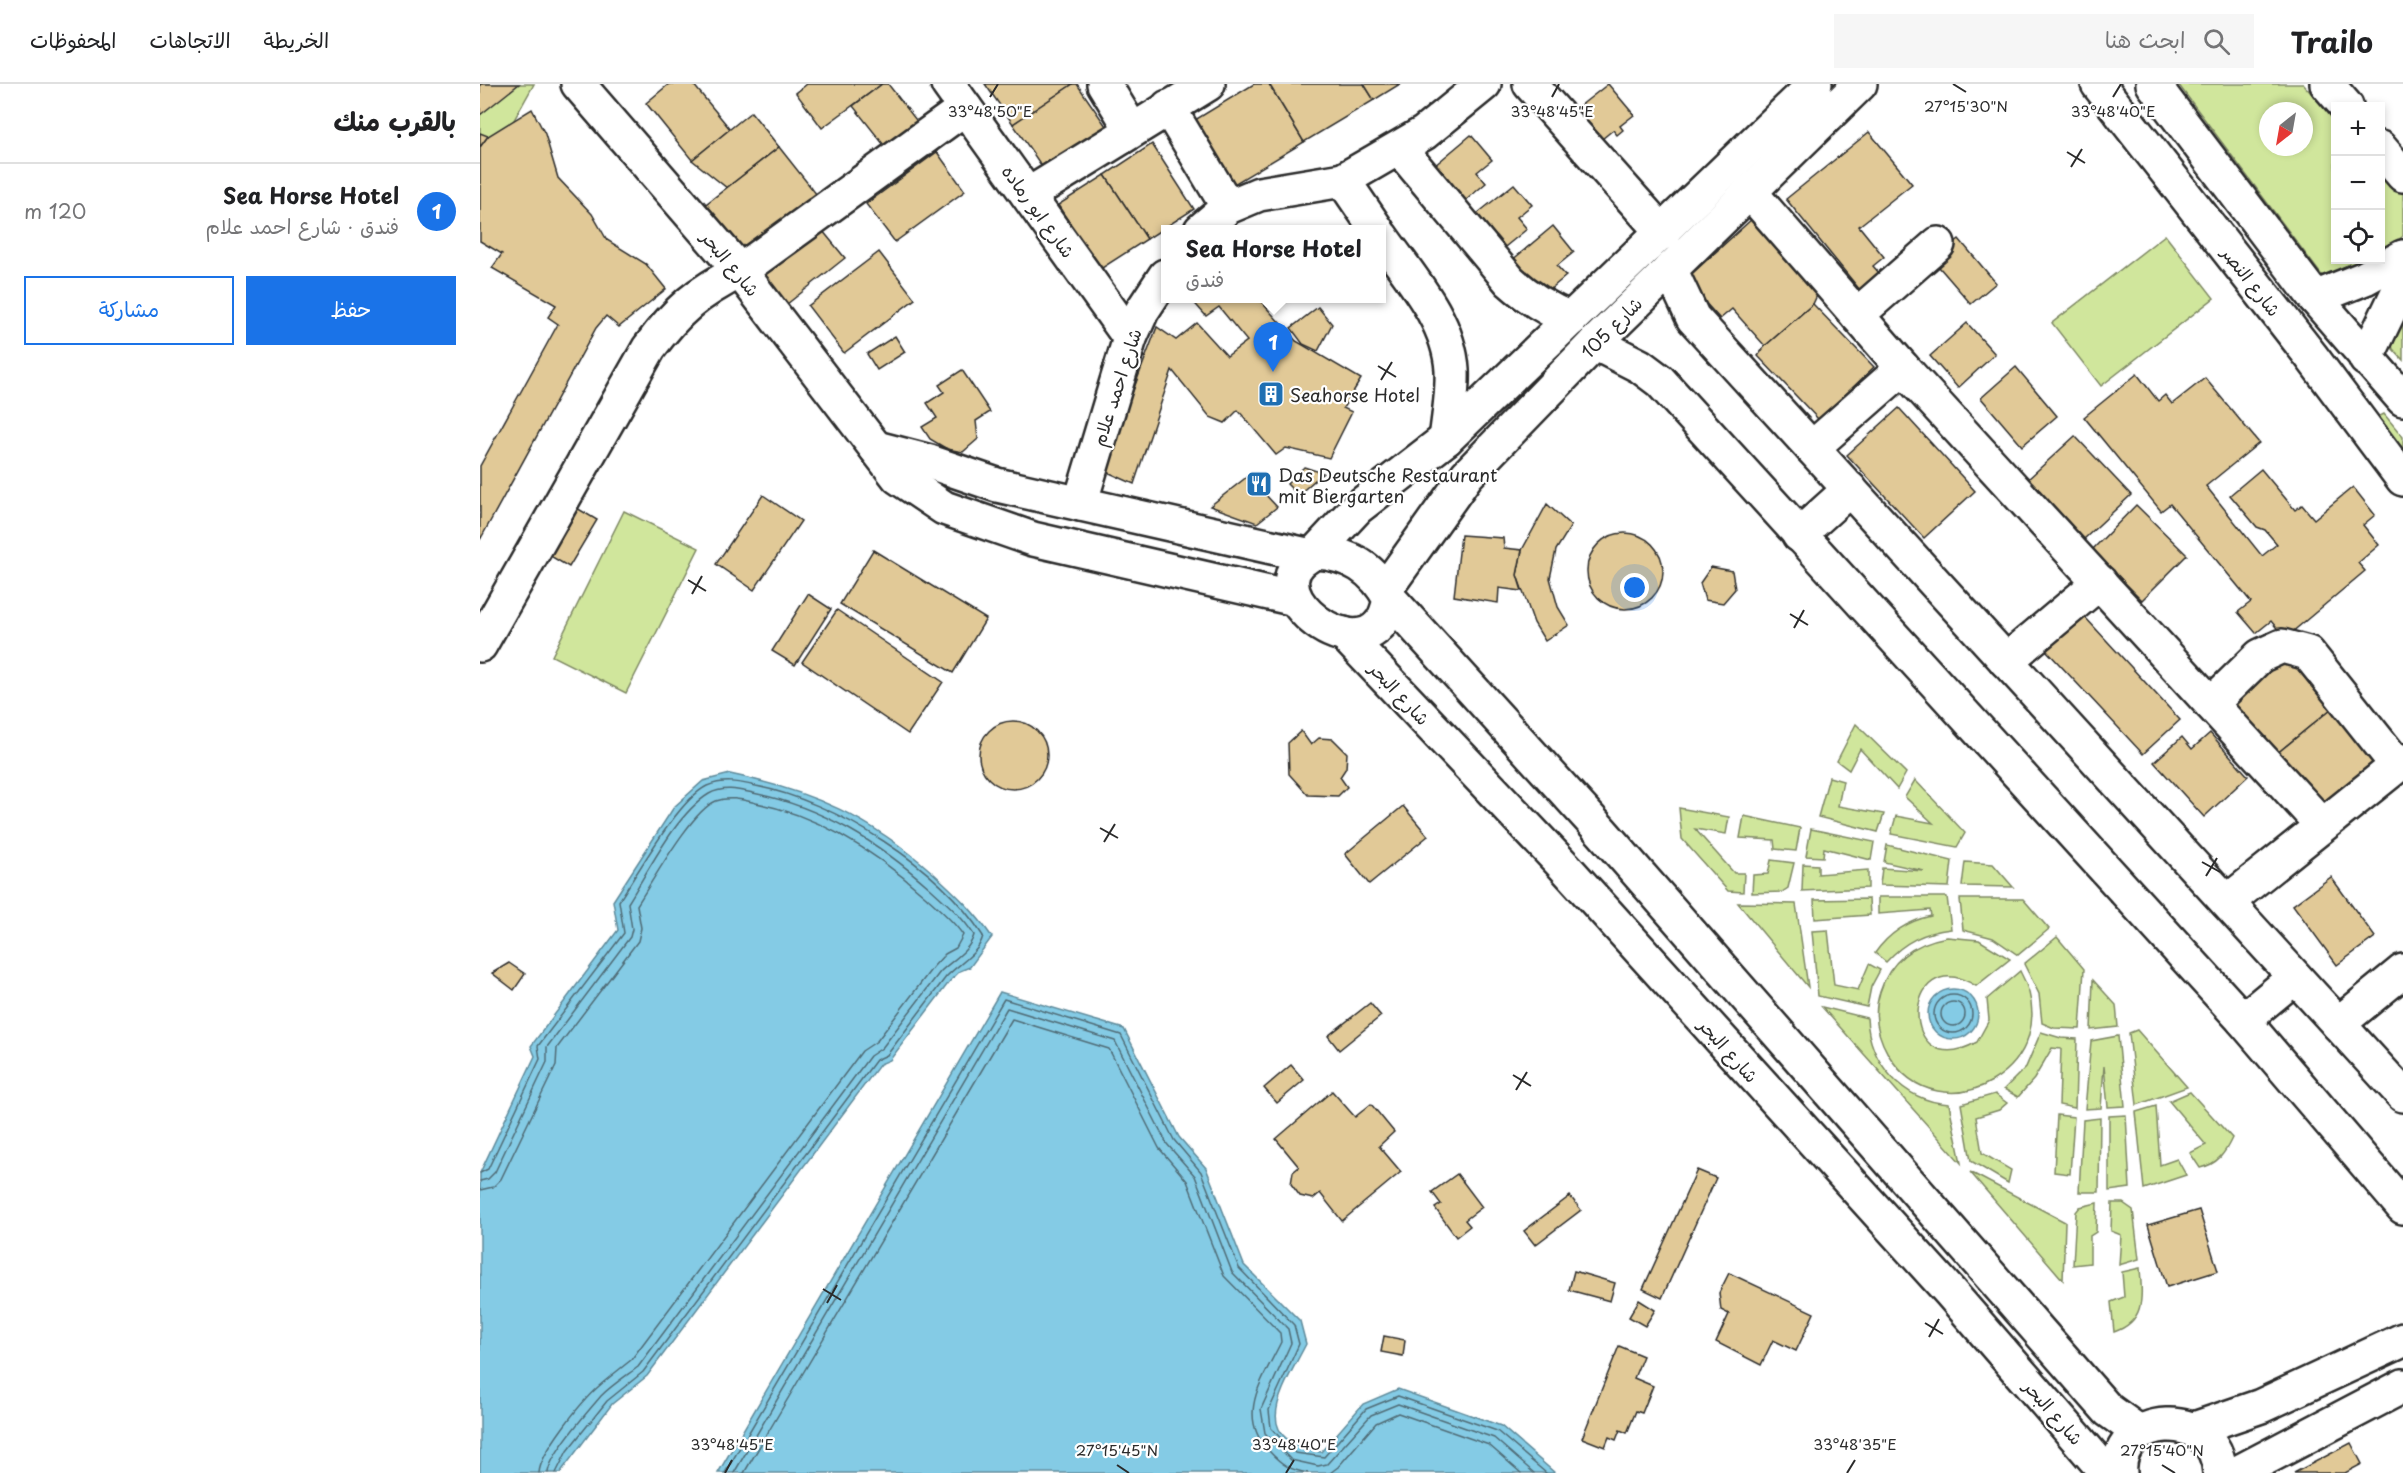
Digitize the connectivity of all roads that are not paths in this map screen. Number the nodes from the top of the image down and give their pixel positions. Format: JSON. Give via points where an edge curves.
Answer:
{"nodes":[{"id":1,"x":578,"y":84,"type":"edge"},
{"id":2,"x":1104,"y":84,"type":"edge"},
{"id":3,"x":1208,"y":84,"type":"edge"},
{"id":4,"x":1484,"y":84,"type":"edge"},
{"id":5,"x":1530,"y":84,"type":"edge"},
{"id":6,"x":1815,"y":84,"type":"edge"},
{"id":7,"x":1860,"y":84,"type":"edge"},
{"id":8,"x":2098,"y":84,"type":"edge"},
{"id":9,"x":2153,"y":84,"type":"edge"},
{"id":10,"x":2327,"y":84,"type":"edge"},
{"id":11,"x":957,"y":96,"type":"edge"},
{"id":12,"x":2343,"y":102,"type":"edge"},
{"id":13,"x":1168,"y":107,"type":"junction"},
{"id":14,"x":1132,"y":130,"type":"junction"},
{"id":15,"x":1400,"y":149,"type":"junction"},
{"id":16,"x":2385,"y":154,"type":"edge"},
{"id":17,"x":2403,"y":175,"type":"edge"},
{"id":18,"x":1342,"y":180,"type":"junction"},
{"id":19,"x":1750,"y":192,"type":"junction"},
{"id":20,"x":1028,"y":195,"type":"junction"},
{"id":21,"x":1228,"y":207,"type":"junction"},
{"id":22,"x":1207,"y":225,"type":"edge"},
{"id":23,"x":1374,"y":225,"type":"edge"},
{"id":24,"x":1663,"y":232,"type":"junction"},
{"id":25,"x":1386,"y":243,"type":"edge"},
{"id":26,"x":1938,"y":244,"type":"dead end"},
{"id":27,"x":2403,"y":257,"type":"edge"},
{"id":28,"x":1670,"y":269,"type":"junction"},
{"id":29,"x":740,"y":271,"type":"junction"},
{"id":30,"x":1161,"y":282,"type":"edge"},
{"id":31,"x":2403,"y":282,"type":"edge"},
{"id":32,"x":2315,"y":298,"type":"junction"},
{"id":33,"x":1857,"y":315,"type":"junction"},
{"id":34,"x":1571,"y":319,"type":"junction"},
{"id":35,"x":1130,"y":338,"type":"junction"},
{"id":36,"x":1594,"y":344,"type":"junction"},
{"id":37,"x":2366,"y":359,"type":"junction"},
{"id":38,"x":1903,"y":368,"type":"junction"},
{"id":39,"x":2403,"y":399,"type":"edge"},
{"id":40,"x":1446,"y":439,"type":"junction"},
{"id":41,"x":876,"y":448,"type":"junction"},
{"id":42,"x":1812,"y":448,"type":"junction"},
{"id":43,"x":2403,"y":479,"type":"edge"},
{"id":44,"x":1850,"y":489,"type":"junction"},
{"id":45,"x":1080,"y":504,"type":"junction"},
{"id":46,"x":1799,"y":535,"type":"junction"},
{"id":47,"x":1311,"y":553,"type":"junction"},
{"id":48,"x":2100,"y":582,"type":"junction"},
{"id":49,"x":1388,"y":595,"type":"junction"},
{"id":50,"x":1295,"y":599,"type":"junction"},
{"id":51,"x":1344,"y":634,"type":"junction"},
{"id":52,"x":480,"y":645,"type":"edge"},
{"id":53,"x":2006,"y":661,"type":"junction"},
{"id":54,"x":2211,"y":704,"type":"junction"},
{"id":55,"x":2400,"y":763,"type":"edge"},
{"id":56,"x":2322,"y":825,"type":"junction"},
{"id":57,"x":1602,"y":832,"type":"junction"},
{"id":58,"x":1564,"y":866,"type":"junction"},
{"id":59,"x":2227,"y":902,"type":"junction"},
{"id":60,"x":2403,"y":971,"type":"edge"},
{"id":61,"x":2295,"y":977,"type":"junction"},
{"id":62,"x":2243,"y":1020,"type":"junction"},
{"id":63,"x":2338,"y":1024,"type":"junction"},
{"id":64,"x":2403,"y":1095,"type":"edge"},
{"id":65,"x":2403,"y":1207,"type":"edge"},
{"id":66,"x":1975,"y":1260,"type":"junction"},
{"id":67,"x":1950,"y":1292,"type":"junction"},
{"id":68,"x":2403,"y":1340,"type":"edge"},
{"id":69,"x":2403,"y":1386,"type":"edge"},
{"id":70,"x":2194,"y":1429,"type":"junction"},
{"id":71,"x":2140,"y":1433,"type":"junction"},
{"id":72,"x":2107,"y":1473,"type":"edge"},
{"id":73,"x":2120,"y":1473,"type":"edge"},
{"id":74,"x":2220,"y":1473,"type":"edge"},
{"id":75,"x":2236,"y":1473,"type":"edge"}],
"edges":[{"from":1,"to":29,"type":"street","name":"شارع البحر"},
{"from":2,"to":14,"type":"street"},
{"from":3,"to":13,"type":"street"},
{"from":4,"to":15,"type":"street"},
{"from":5,"to":24,"type":"street"},
{"from":6,"to":24,"type":"street","name":"شارع 105"},
{"from":7,"to":19,"type":"street","name":"شارع 105"},
{"from":8,"to":43,"type":"street","name":"شارع النصر"},
{"from":9,"to":32,"type":"street"},
{"from":10,"to":12,"type":"street"},
{"from":11,"to":20,"type":"street","name":"شارع ابو رماده"},
{"from":11,"to":29,"type":"street"},
{"from":13,"to":14,"type":"street"},
{"from":13,"to":21,"type":"street"},
{"from":14,"to":20,"type":"street"},
{"from":15,"to":18,"type":"street"},
{"from":15,"to":34,"type":"street","via":[[1510,282],[1545,307]]},
{"from":16,"to":17,"type":"street"},
{"from":18,"to":21,"type":"street","via":[[1259,194]]},
{"from":18,"to":23,"type":"street"},
{"from":19,"to":28,"type":"street","name":"شارع 105"},
{"from":19,"to":33,"type":"street"},
{"from":20,"to":35,"type":"street","name":"شارع ابو رماده"},
{"from":21,"to":22,"type":"street"},
{"from":24,"to":34,"type":"street","name":"شارع 105"},
{"from":25,"to":40,"type":"street","via":[[1445,336],[1452,369]]},
{"from":26,"to":33,"type":"street"},
{"from":27,"to":32,"type":"street"},
{"from":28,"to":36,"type":"street","name":"شارع 105"},
{"from":28,"to":42,"type":"street","via":[[1693,318]]},
{"from":29,"to":41,"type":"street","name":"شارع البحر"},
{"from":29,"to":52,"type":"street","via":[[706,288],[683,306],[649,348]]},
{"from":30,"to":35,"type":"street","name":"شارع احمد علام"},
{"from":31,"to":37,"type":"street"},
{"from":32,"to":37,"type":"street"},
{"from":33,"to":38,"type":"street"},
{"from":34,"to":40,"type":"street","name":"شارع 105"},
{"from":35,"to":45,"type":"street","name":"شارع احمد علام"},
{"from":36,"to":46,"type":"street","via":[[1640,366],[1660,381]]},
{"from":36,"to":49,"type":"street","name":"شارع 105","via":[[1467,475]]},
{"from":37,"to":39,"type":"street"},
{"from":38,"to":42,"type":"street"},
{"from":38,"to":48,"type":"street"},
{"from":40,"to":47,"type":"street","name":"شارع 105","via":[[1357,508]]},
{"from":41,"to":45,"type":"street","via":[[997,485]]},
{"from":41,"to":50,"type":"street","name":"شارع البحر","via":[[898,477],[944,508],[979,522],[1033,539]]},
{"from":42,"to":44,"type":"street"},
{"from":44,"to":46,"type":"street"},
{"from":44,"to":53,"type":"street"},
{"from":45,"to":47,"type":"street"},
{"from":46,"to":62,"type":"street"},
{"from":47,"to":49,"type":"street","via":[[1332,553],[1356,562],[1376,577]]},
{"from":47,"to":50,"type":"street","via":[[1293,575]]},
{"from":48,"to":53,"type":"street"},
{"from":48,"to":54,"type":"street"},
{"from":49,"to":51,"type":"street","via":[[1379,626],[1357,636]]},
{"from":49,"to":57,"type":"street"},
{"from":50,"to":51,"type":"street","via":[[1316,621]]},
{"from":51,"to":58,"type":"street","name":"شارع البحر"},
{"from":53,"to":59,"type":"street"},
{"from":54,"to":55,"type":"street","via":[[2260,656],[2282,646],[2308,653]]},
{"from":54,"to":56,"type":"street"},
{"from":55,"to":56,"type":"street"},
{"from":56,"to":59,"type":"street"},
{"from":57,"to":58,"type":"street"},
{"from":57,"to":66,"type":"street"},
{"from":58,"to":67,"type":"street","name":"شارع البحر"},
{"from":59,"to":61,"type":"street"},
{"from":60,"to":63,"type":"street"},
{"from":61,"to":62,"type":"street"},
{"from":61,"to":63,"type":"street"},
{"from":62,"to":65,"type":"street"},
{"from":63,"to":64,"type":"street"},
{"from":66,"to":67,"type":"street"},
{"from":66,"to":71,"type":"street","via":[[2108,1410]]},
{"from":67,"to":72,"type":"street","name":"شارع البحر"},
{"from":68,"to":70,"type":"street","via":[[2261,1406]]},
{"from":69,"to":75,"type":"street"},
{"from":70,"to":71,"type":"street","via":[[2176,1424],[2157,1425]]},
{"from":70,"to":74,"type":"street","via":[[2210,1442]]},
{"from":71,"to":73,"type":"street","via":[[2126,1449]]}]}
